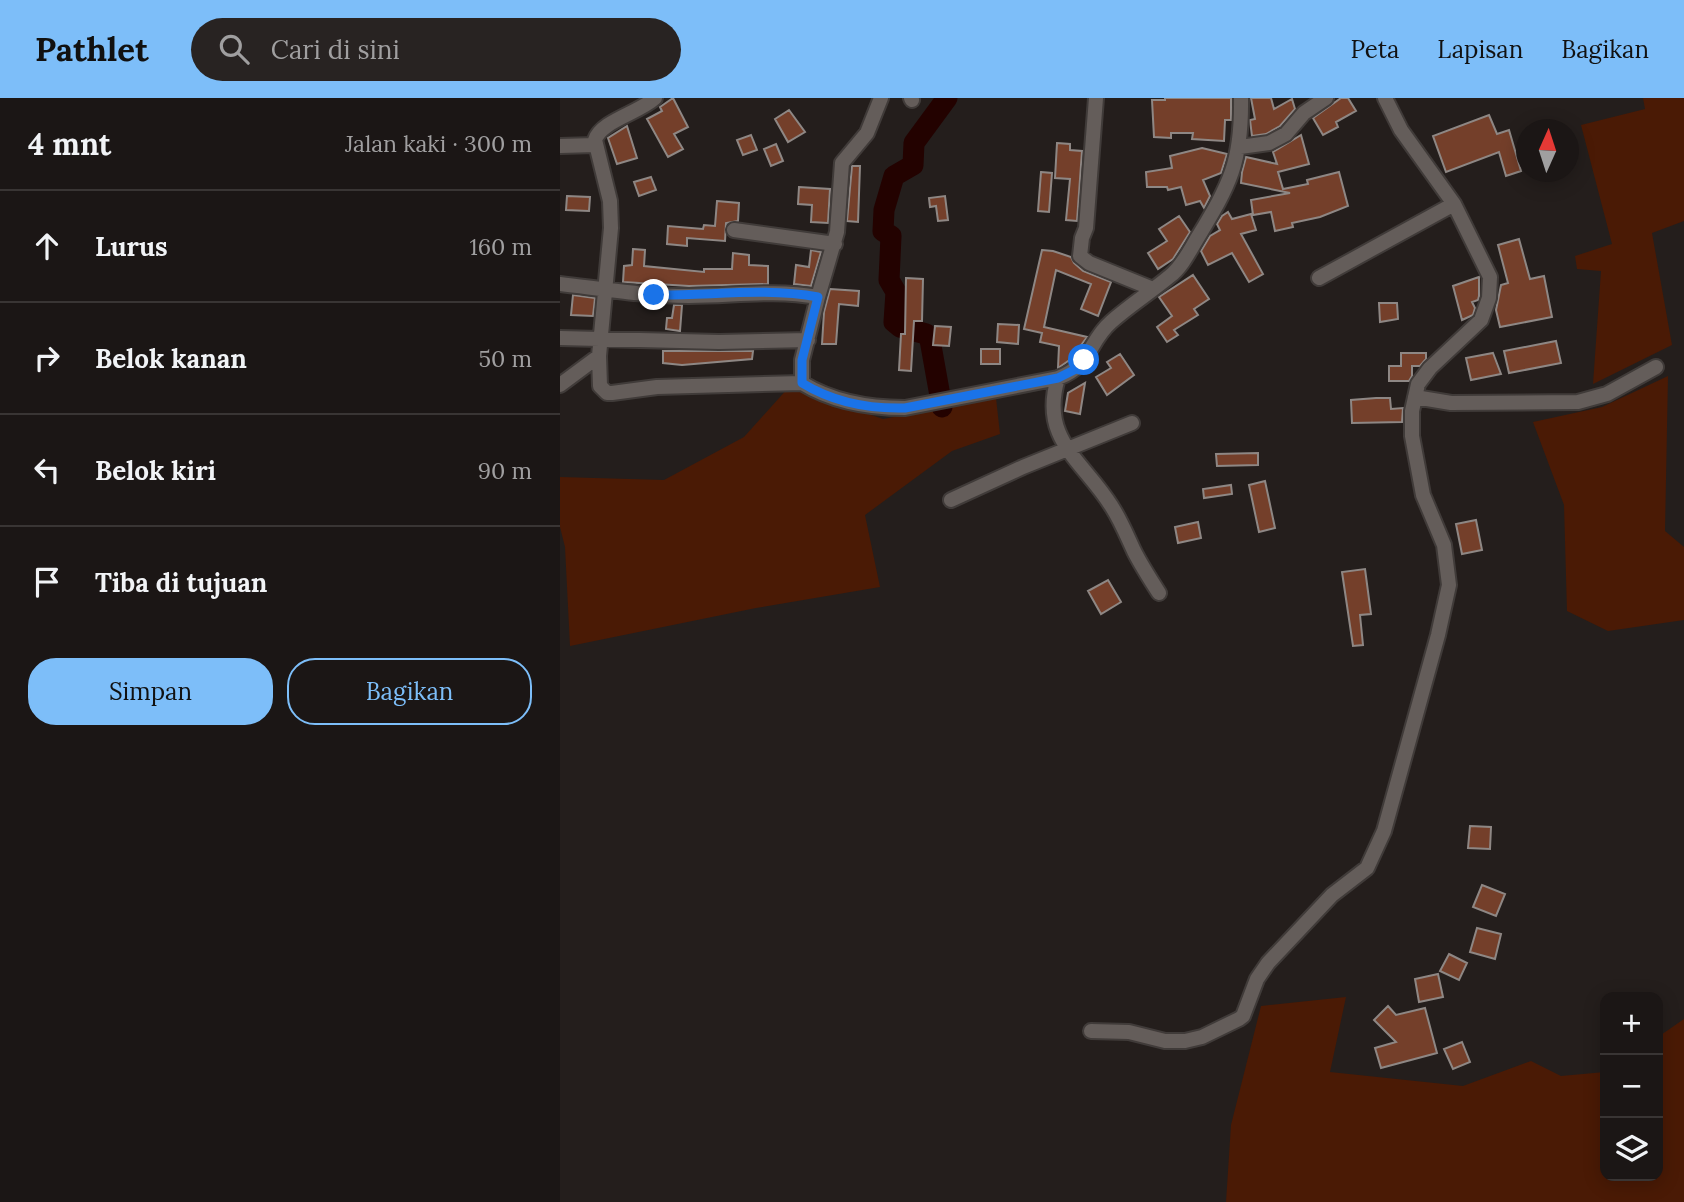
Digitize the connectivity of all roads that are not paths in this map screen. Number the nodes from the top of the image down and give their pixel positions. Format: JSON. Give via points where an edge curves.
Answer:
{"nodes":[{"id":1,"x":655,"y":98,"type":"edge"},
{"id":2,"x":881,"y":98,"type":"edge"},
{"id":3,"x":1096,"y":98,"type":"edge"},
{"id":4,"x":1241,"y":98,"type":"edge"},
{"id":5,"x":1326,"y":98,"type":"edge"},
{"id":6,"x":1385,"y":98,"type":"edge"},
{"id":7,"x":595,"y":145,"type":"junction"},
{"id":8,"x":560,"y":146,"type":"edge"},
{"id":9,"x":1240,"y":147,"type":"junction"},
{"id":10,"x":1454,"y":204,"type":"junction"},
{"id":11,"x":734,"y":230,"type":"dead end"},
{"id":12,"x":835,"y":244,"type":"junction"},
{"id":13,"x":1319,"y":278,"type":"dead end"},
{"id":14,"x":560,"y":284,"type":"edge"},
{"id":15,"x":604,"y":289,"type":"junction"},
{"id":16,"x":1153,"y":289,"type":"junction"},
{"id":17,"x":818,"y":297,"type":"junction"},
{"id":18,"x":560,"y":338,"type":"edge"},
{"id":19,"x":601,"y":340,"type":"junction"},
{"id":20,"x":808,"y":340,"type":"junction"},
{"id":21,"x":599,"y":356,"type":"junction"},
{"id":22,"x":1656,"y":367,"type":"dead end"},
{"id":23,"x":1058,"y":378,"type":"junction"},
{"id":24,"x":802,"y":383,"type":"junction"},
{"id":25,"x":560,"y":386,"type":"edge"},
{"id":26,"x":1415,"y":397,"type":"junction"},
{"id":27,"x":1132,"y":423,"type":"dead end"},
{"id":28,"x":1067,"y":449,"type":"junction"},
{"id":29,"x":951,"y":500,"type":"dead end"},
{"id":30,"x":1158,"y":593,"type":"dead end"},
{"id":31,"x":1091,"y":1031,"type":"dead end"}],
"edges":[{"from":1,"to":7,"type":"street","via":[[602,128]]},
{"from":2,"to":12,"type":"street","via":[[867,133],[842,163]]},
{"from":3,"to":16,"type":"street","via":[[1088,214],[1080,256]]},
{"from":4,"to":9,"type":"street"},
{"from":5,"to":9,"type":"street","via":[[1304,113],[1286,134],[1269,143]]},
{"from":6,"to":10,"type":"street","via":[[1401,130]]},
{"from":7,"to":8,"type":"street"},
{"from":7,"to":15,"type":"street","via":[[610,201]]},
{"from":9,"to":16,"type":"street","via":[[1232,176],[1193,245],[1172,275]]},
{"from":10,"to":13,"type":"street"},
{"from":10,"to":26,"type":"street","via":[[1490,277],[1489,298],[1481,320],[1430,368]]},
{"from":11,"to":12,"type":"street"},
{"from":12,"to":17,"type":"street"},
{"from":14,"to":15,"type":"street"},
{"from":15,"to":17,"type":"street","via":[[654,295],[749,292]]},
{"from":15,"to":19,"type":"street"},
{"from":16,"to":23,"type":"street","via":[[1108,324],[1076,369]]},
{"from":17,"to":20,"type":"street"},
{"from":18,"to":19,"type":"street"},
{"from":19,"to":20,"type":"street"},
{"from":19,"to":21,"type":"street"},
{"from":20,"to":24,"type":"street"},
{"from":21,"to":24,"type":"street","via":[[598,382],[607,393]]},
{"from":21,"to":25,"type":"street"},
{"from":22,"to":26,"type":"street","via":[[1607,394],[1578,402],[1451,403]]},
{"from":23,"to":24,"type":"street","via":[[892,408],[829,397]]},
{"from":23,"to":28,"type":"street","via":[[1052,396],[1055,426]]},
{"from":26,"to":31,"type":"street","via":[[1412,436],[1423,495],[1444,545],[1449,585],[1384,831],[1367,868],[1332,895],[1268,963],[1240,1019],[1185,1041]]},
{"from":27,"to":28,"type":"street"},
{"from":28,"to":29,"type":"street"},
{"from":28,"to":30,"type":"street","via":[[1114,509]]}]}
